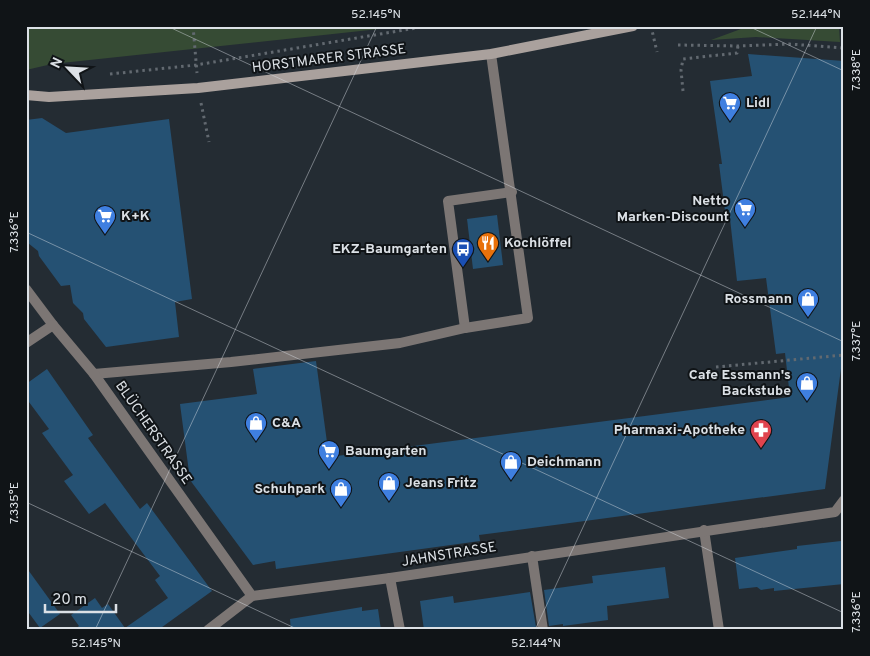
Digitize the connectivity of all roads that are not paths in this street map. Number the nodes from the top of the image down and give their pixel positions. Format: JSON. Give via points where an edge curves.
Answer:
{"nodes":[{"id":1,"x":633,"y":26,"type":"edge"},
{"id":2,"x":492,"y":54,"type":"junction"},
{"id":3,"x":26,"y":95,"type":"edge"},
{"id":4,"x":512,"y":192,"type":"junction"},
{"id":5,"x":26,"y":289,"type":"edge"},
{"id":6,"x":53,"y":325,"type":"junction"},
{"id":7,"x":465,"y":328,"type":"junction"},
{"id":8,"x":26,"y":343,"type":"edge"},
{"id":9,"x":94,"y":374,"type":"junction"},
{"id":10,"x":844,"y":500,"type":"edge"},
{"id":11,"x":704,"y":530,"type":"junction"},
{"id":12,"x":532,"y":556,"type":"junction"},
{"id":13,"x":390,"y":578,"type":"junction"},
{"id":14,"x":252,"y":596,"type":"junction"},
{"id":15,"x":208,"y":630,"type":"edge"},
{"id":16,"x":400,"y":630,"type":"edge"},
{"id":17,"x":543,"y":630,"type":"edge"},
{"id":18,"x":719,"y":630,"type":"edge"}],
"edges":[{"from":1,"to":2,"type":"main road","name":"HORSTMARER STRASSE"},
{"from":2,"to":3,"type":"main road","name":"HORSTMARER STRASSE","via":[[198,88],[49,97]]},
{"from":2,"to":4,"type":"street"},
{"from":4,"to":7,"type":"street","via":[[528,318]]},
{"from":4,"to":7,"type":"street","via":[[448,201]]},
{"from":5,"to":6,"type":"street","name":"BLÜCHERSTRASSE"},
{"from":6,"to":8,"type":"street"},
{"from":6,"to":9,"type":"street","name":"BLÜCHERSTRASSE"},
{"from":7,"to":9,"type":"street","via":[[400,343]]},
{"from":9,"to":14,"type":"street","name":"BLÜCHERSTRASSE"},
{"from":10,"to":11,"type":"street","name":"JAHNSTRASSE","via":[[835,512]]},
{"from":11,"to":12,"type":"street","name":"JAHNSTRASSE"},
{"from":11,"to":18,"type":"street"},
{"from":12,"to":13,"type":"street","name":"JAHNSTRASSE"},
{"from":12,"to":17,"type":"street"},
{"from":13,"to":14,"type":"street","name":"JAHNSTRASSE"},
{"from":13,"to":16,"type":"street"},
{"from":14,"to":15,"type":"street"}]}
